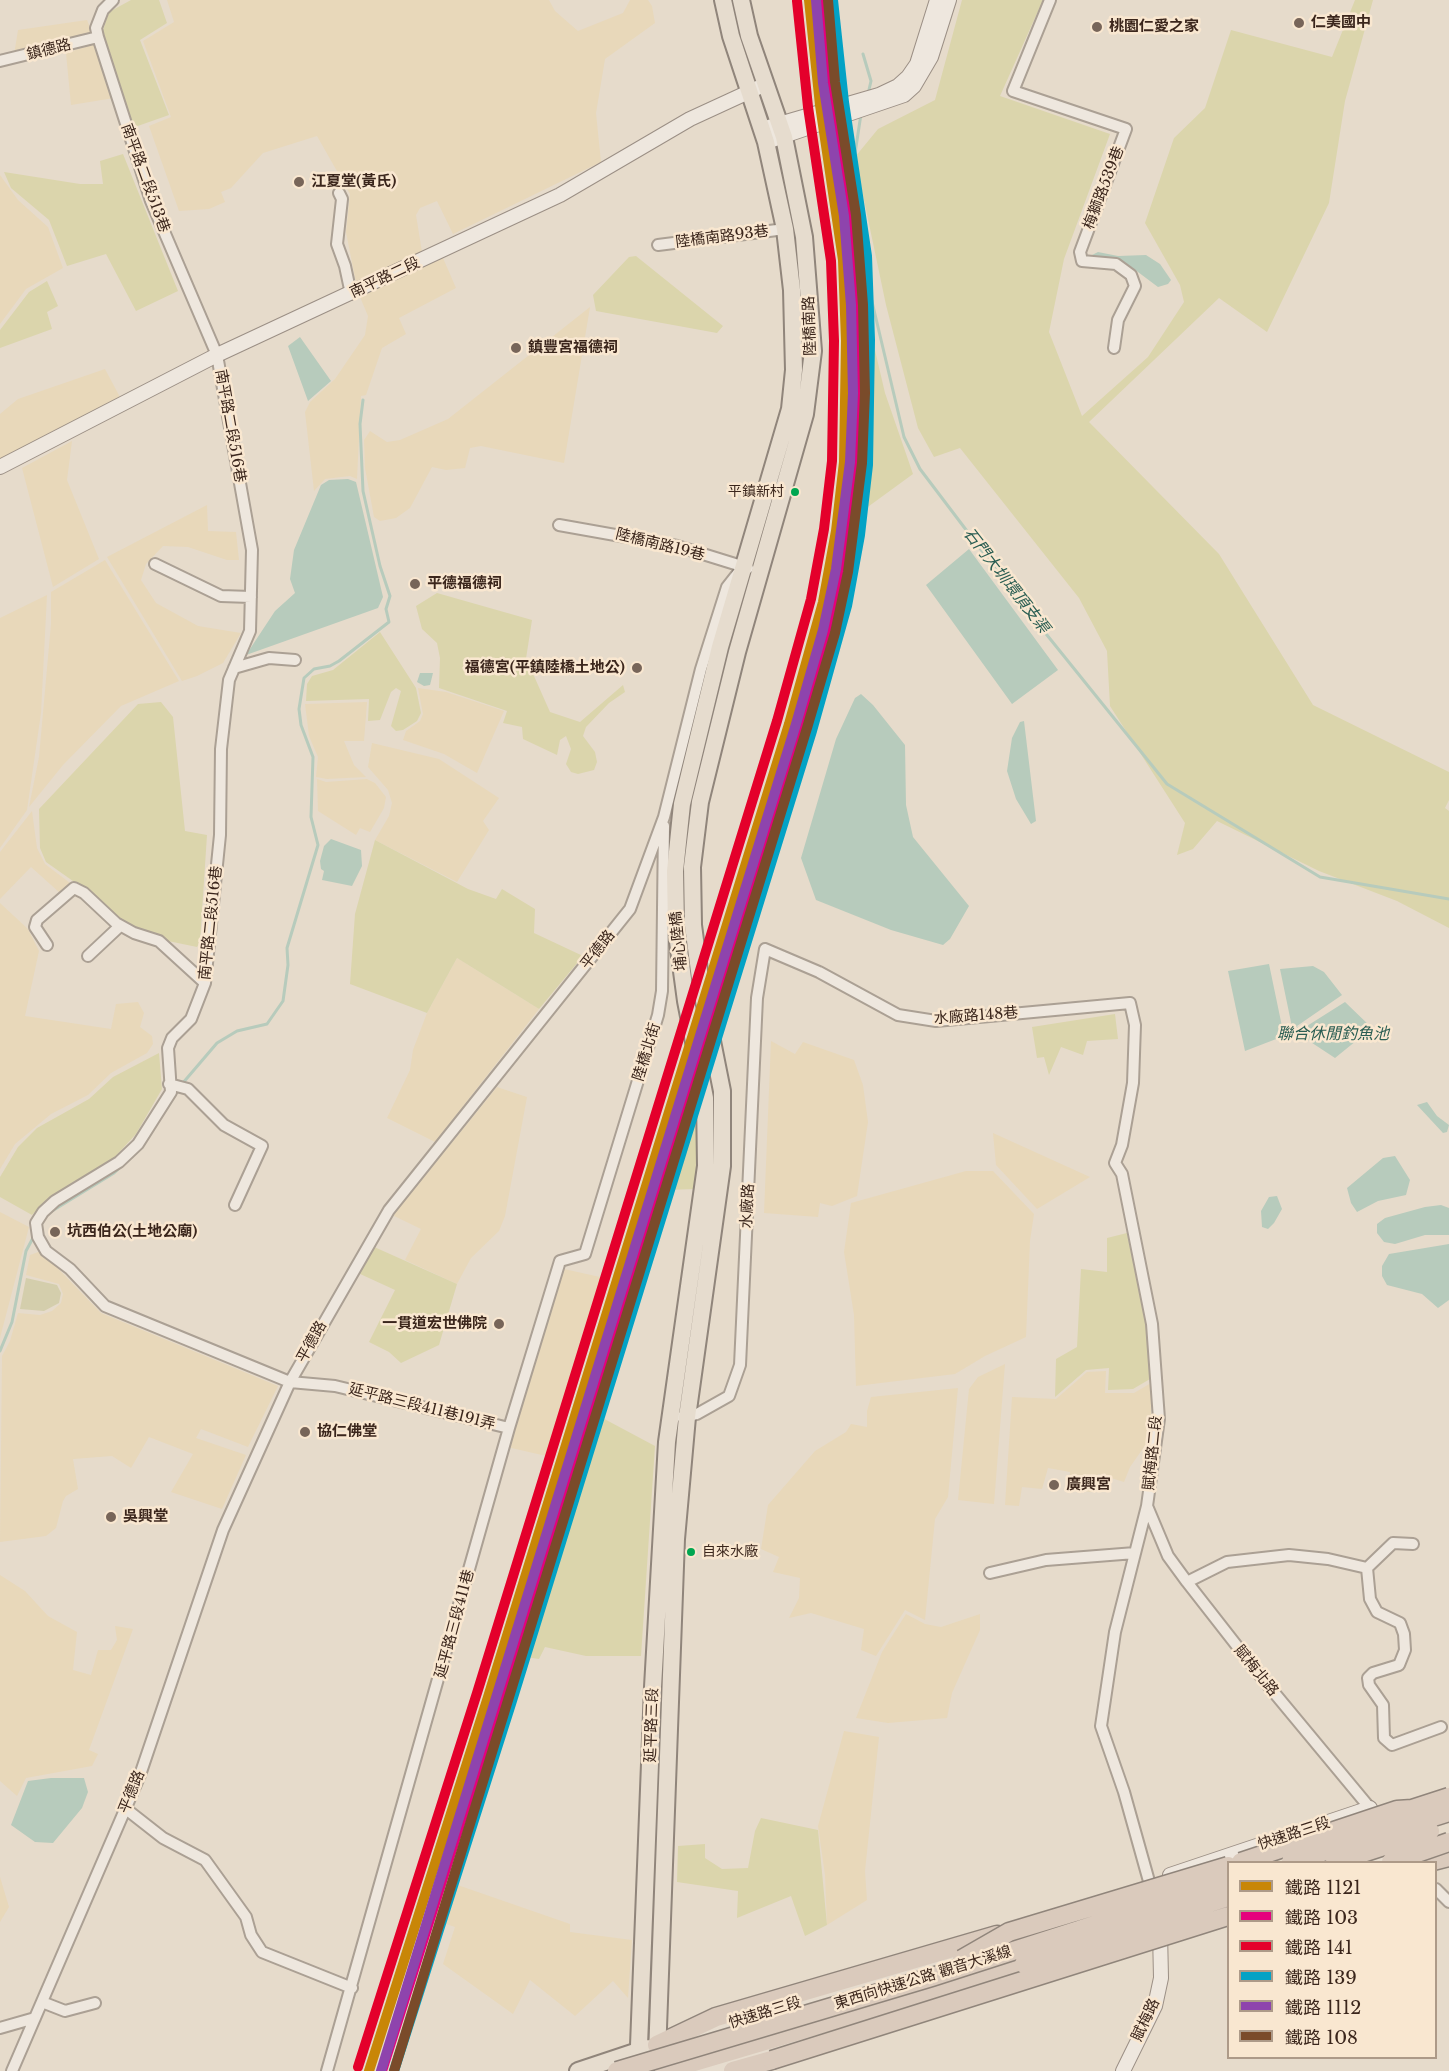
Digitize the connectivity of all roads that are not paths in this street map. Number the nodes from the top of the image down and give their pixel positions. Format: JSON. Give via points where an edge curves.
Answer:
{"nodes":[{"id":1,"x":113,"y":0,"type":"edge"},
{"id":2,"x":723,"y":0,"type":"edge"},
{"id":3,"x":741,"y":0,"type":"edge"},
{"id":4,"x":937,"y":0,"type":"edge"},
{"id":5,"x":949,"y":0,"type":"edge"},
{"id":6,"x":1050,"y":0,"type":"edge"},
{"id":7,"x":98,"y":37,"type":"junction"},
{"id":8,"x":0,"y":61,"type":"edge"},
{"id":9,"x":766,"y":84,"type":"junction"},
{"id":10,"x":750,"y":92,"type":"junction"},
{"id":11,"x":782,"y":130,"type":"junction"},
{"id":12,"x":764,"y":135,"type":"junction"},
{"id":13,"x":339,"y":193,"type":"dead end"},
{"id":14,"x":786,"y":229,"type":"junction"},
{"id":15,"x":658,"y":245,"type":"dead end"},
{"id":16,"x":351,"y":294,"type":"junction"},
{"id":17,"x":1114,"y":348,"type":"dead end"},
{"id":18,"x":217,"y":355,"type":"junction"},
{"id":19,"x":0,"y":467,"type":"edge"},
{"id":20,"x":559,"y":525,"type":"dead end"},
{"id":21,"x":155,"y":564,"type":"dead end"},
{"id":22,"x":752,"y":569,"type":"junction"},
{"id":23,"x":251,"y":597,"type":"junction"},
{"id":24,"x":729,"y":650,"type":"junction"},
{"id":25,"x":295,"y":660,"type":"dead end"},
{"id":26,"x":234,"y":668,"type":"junction"},
{"id":27,"x":701,"y":669,"type":"joint"},
{"id":28,"x":664,"y":818,"type":"junction"},
{"id":29,"x":120,"y":926,"type":"junction"},
{"id":30,"x":47,"y":945,"type":"dead end"},
{"id":31,"x":765,"y":949,"type":"joint"},
{"id":32,"x":88,"y":956,"type":"dead end"},
{"id":33,"x":205,"y":983,"type":"junction"},
{"id":34,"x":1130,"y":1003,"type":"joint"},
{"id":35,"x":172,"y":1084,"type":"junction"},
{"id":36,"x":235,"y":1205,"type":"dead end"},
{"id":37,"x":560,"y":1261,"type":"joint"},
{"id":38,"x":675,"y":1379,"type":"joint"},
{"id":39,"x":290,"y":1382,"type":"junction"},
{"id":40,"x":693,"y":1383,"type":"joint"},
{"id":41,"x":669,"y":1416,"type":"junction"},
{"id":42,"x":687,"y":1418,"type":"junction"},
{"id":43,"x":509,"y":1428,"type":"junction"},
{"id":44,"x":1147,"y":1506,"type":"junction"},
{"id":45,"x":1413,"y":1544,"type":"dead end"},
{"id":46,"x":1135,"y":1553,"type":"junction"},
{"id":47,"x":1367,"y":1568,"type":"junction"},
{"id":48,"x":990,"y":1573,"type":"dead end"},
{"id":49,"x":1187,"y":1582,"type":"junction"},
{"id":50,"x":1441,"y":1727,"type":"dead end"},
{"id":51,"x":651,"y":1754,"type":"junction"},
{"id":52,"x":670,"y":1755,"type":"junction"},
{"id":53,"x":1447,"y":1793,"type":"edge"},
{"id":54,"x":126,"y":1809,"type":"junction"},
{"id":55,"x":1370,"y":1809,"type":"junction"},
{"id":56,"x":1449,"y":1812,"type":"edge"},
{"id":57,"x":1382,"y":1824,"type":"junction"},
{"id":58,"x":1449,"y":1825,"type":"edge"},
{"id":59,"x":1449,"y":1841,"type":"edge"},
{"id":60,"x":1449,"y":1849,"type":"edge"},
{"id":61,"x":1402,"y":1860,"type":"edge"},
{"id":62,"x":1229,"y":1861,"type":"edge"},
{"id":63,"x":1247,"y":1861,"type":"edge"},
{"id":64,"x":1269,"y":1861,"type":"edge"},
{"id":65,"x":1297,"y":1861,"type":"edge"},
{"id":66,"x":1341,"y":1861,"type":"edge"},
{"id":67,"x":1227,"y":1862,"type":"edge"},
{"id":68,"x":1227,"y":1866,"type":"edge"},
{"id":69,"x":1227,"y":1874,"type":"edge"},
{"id":70,"x":1227,"y":1882,"type":"edge"},
{"id":71,"x":1151,"y":1890,"type":"junction"},
{"id":72,"x":1437,"y":1890,"type":"edge"},
{"id":73,"x":1227,"y":1897,"type":"edge"},
{"id":74,"x":644,"y":1900,"type":"junction"},
{"id":75,"x":662,"y":1902,"type":"junction"},
{"id":76,"x":1449,"y":1902,"type":"edge"},
{"id":77,"x":1227,"y":1909,"type":"edge"},
{"id":78,"x":1227,"y":1915,"type":"edge"},
{"id":79,"x":1227,"y":1915,"type":"edge"},
{"id":80,"x":1227,"y":1923,"type":"edge"},
{"id":81,"x":1009,"y":1932,"type":"junction"},
{"id":82,"x":1159,"y":1938,"type":"junction"},
{"id":83,"x":1024,"y":1964,"type":"junction"},
{"id":84,"x":932,"y":1977,"type":"junction"},
{"id":85,"x":352,"y":1988,"type":"junction"},
{"id":86,"x":42,"y":2002,"type":"junction"},
{"id":87,"x":95,"y":2003,"type":"dead end"},
{"id":88,"x":35,"y":2019,"type":"junction"},
{"id":89,"x":0,"y":2028,"type":"edge"},
{"id":90,"x":657,"y":2045,"type":"junction"},
{"id":91,"x":638,"y":2050,"type":"junction"},
{"id":92,"x":12,"y":2071,"type":"edge"},
{"id":93,"x":327,"y":2071,"type":"edge"},
{"id":94,"x":578,"y":2071,"type":"edge"},
{"id":95,"x":617,"y":2071,"type":"edge"},
{"id":96,"x":638,"y":2071,"type":"edge"},
{"id":97,"x":658,"y":2071,"type":"edge"},
{"id":98,"x":664,"y":2071,"type":"edge"},
{"id":99,"x":698,"y":2071,"type":"edge"},
{"id":100,"x":733,"y":2071,"type":"edge"},
{"id":101,"x":1123,"y":2071,"type":"edge"}],
"edges":[{"from":1,"to":7,"type":"street","via":[[103,10],[96,28]]},
{"from":2,"to":10,"type":"main road","name":"陸橋南路"},
{"from":3,"to":9,"type":"main road","name":"陸橋南路"},
{"from":4,"to":11,"type":"street","via":[[917,64],[898,86]]},
{"from":5,"to":11,"type":"street","via":[[932,57],[904,95]]},
{"from":6,"to":17,"type":"street","name":"梅獅路539巷","via":[[1013,91],[1126,129],[1080,252],[1082,261],[1116,264],[1131,275],[1135,286],[1118,320]]},
{"from":7,"to":8,"type":"street","name":"鎮德路"},
{"from":7,"to":18,"type":"street","name":"南平路二段513巷","via":[[151,201]]},
{"from":9,"to":10,"type":"street","name":"南平路二段"},
{"from":9,"to":11,"type":"main road","name":"陸橋南路"},
{"from":10,"to":12,"type":"main road","name":"陸橋南路"},
{"from":10,"to":16,"type":"street","name":"南平路二段","via":[[690,119],[560,195]]},
{"from":11,"to":12,"type":"street"},
{"from":11,"to":22,"type":"main road","name":"陸橋南路","via":[[804,237],[813,351],[805,414]]},
{"from":12,"to":14,"type":"main road","name":"陸橋南路"},
{"from":13,"to":16,"type":"street","via":[[342,199],[337,244]]},
{"from":14,"to":15,"type":"street","name":"陸橋南路93巷"},
{"from":14,"to":22,"type":"main road","name":"陸橋南路","via":[[795,351],[790,409]]},
{"from":16,"to":18,"type":"street","name":"南平路二段"},
{"from":18,"to":19,"type":"street","name":"南平路二段"},
{"from":18,"to":23,"type":"street","name":"南平路二段516巷","via":[[252,550]]},
{"from":20,"to":22,"type":"street","name":"陸橋南路19巷","via":[[652,541]]},
{"from":21,"to":23,"type":"street","via":[[221,596]]},
{"from":22,"to":24,"type":"main road","name":"陸橋南路"},
{"from":22,"to":27,"type":"street","name":"陸橋南路","via":[[727,587]]},
{"from":23,"to":26,"type":"street","name":"南平路二段516巷","via":[[250,631]]},
{"from":24,"to":38,"type":"main road","name":"埔心陸橋","via":[[682,804],[675,871],[676,927],[704,1086],[706,1166]]},
{"from":24,"to":40,"type":"main road","name":"埔心陸橋","via":[[700,802],[692,867],[693,925],[701,986],[722,1091],[722,1167]]},
{"from":25,"to":26,"type":"street","via":[[269,658]]},
{"from":26,"to":33,"type":"street","name":"南平路二段516巷","via":[[229,680],[221,749],[220,835]]},
{"from":27,"to":28,"type":"street","name":"平德路"},
{"from":28,"to":37,"type":"street","name":"陸橋北街","via":[[662,991],[658,1015],[585,1254]]},
{"from":28,"to":39,"type":"street","name":"平德路","via":[[630,909],[389,1210]]},
{"from":29,"to":30,"type":"street","via":[[74,888],[37,920],[35,927]]},
{"from":29,"to":32,"type":"street"},
{"from":29,"to":33,"type":"street","via":[[159,941]]},
{"from":31,"to":34,"type":"street","name":"水廠路148巷","via":[[819,972],[898,1016],[936,1021]]},
{"from":31,"to":42,"type":"street","name":"水廠路","via":[[757,998],[741,1365],[729,1396]]},
{"from":33,"to":35,"type":"street","name":"南平路二段516巷","via":[[191,1019],[172,1038],[168,1048]]},
{"from":34,"to":44,"type":"street","name":"賦梅路二段","via":[[1135,1024],[1133,1083],[1115,1164],[1122,1174],[1152,1324],[1159,1419]]},
{"from":35,"to":36,"type":"street","via":[[188,1089],[224,1125],[262,1146]]},
{"from":35,"to":39,"type":"street","name":"南平路二段516巷","via":[[171,1092],[138,1144],[118,1162],[55,1201],[43,1212],[37,1232],[46,1251],[70,1269],[105,1306]]},
{"from":37,"to":43,"type":"street","name":"延平路三段411巷"},
{"from":38,"to":41,"type":"main road","name":"延平路三段"},
{"from":39,"to":43,"type":"street","name":"延平路三段411巷191弄","via":[[335,1386]]},
{"from":39,"to":54,"type":"street","name":"平德路","via":[[223,1530]]},
{"from":40,"to":42,"type":"main road","name":"延平路三段"},
{"from":41,"to":42,"type":"street"},
{"from":41,"to":51,"type":"main road","name":"延平路三段"},
{"from":42,"to":52,"type":"main road","name":"延平路三段","via":[[676,1539]]},
{"from":43,"to":85,"type":"street","name":"延平路三段411巷"},
{"from":44,"to":46,"type":"street","name":"賦梅路二段"},
{"from":44,"to":49,"type":"street","name":"賦梅北路","via":[[1168,1556]]},
{"from":45,"to":47,"type":"street","via":[[1393,1543]]},
{"from":46,"to":48,"type":"street","via":[[1046,1560]]},
{"from":46,"to":71,"type":"street","name":"賦梅路二段","via":[[1115,1632],[1101,1726]]},
{"from":47,"to":49,"type":"street","via":[[1289,1555],[1227,1562]]},
{"from":47,"to":50,"type":"street","via":[[1370,1599],[1377,1612],[1400,1623],[1404,1634],[1405,1650],[1399,1665],[1368,1678],[1383,1705],[1384,1738],[1392,1745]]},
{"from":49,"to":55,"type":"street","name":"賦梅北路"},
{"from":51,"to":52,"type":"main road"},
{"from":51,"to":74,"type":"main road","name":"延平路三段"},
{"from":52,"to":75,"type":"main road","name":"延平路三段"},
{"from":53,"to":57,"type":"street","name":"快速路三段"},
{"from":53,"to":63,"type":"highway","bridge":true,"via":[[1412,1809],[1397,1810]]},
{"from":54,"to":85,"type":"street","via":[[163,1838],[205,1860],[246,1917],[262,1953]]},
{"from":54,"to":86,"type":"street","name":"平德路"},
{"from":55,"to":57,"type":"street","name":"賦梅北路"},
{"from":55,"to":62,"type":"street","name":"快速路三段"},
{"from":56,"to":65,"type":"highway","bridge":true},
{"from":57,"to":61,"type":"street","name":"賦梅北路"},
{"from":57,"to":64,"type":"main road","name":"快速路三段"},
{"from":58,"to":66,"type":"highway","bridge":true},
{"from":59,"to":61,"type":"highway","bridge":true},
{"from":60,"to":61,"type":"highway","bridge":true},
{"from":67,"to":71,"type":"street","name":"快速路三段"},
{"from":68,"to":81,"type":"highway","bridge":true},
{"from":69,"to":71,"type":"main road","name":"快速路三段"},
{"from":70,"to":84,"type":"highway","name":"東西向快速公路 觀音大溪線","bridge":true},
{"from":71,"to":90,"type":"main road","name":"快速路三段"},
{"from":72,"to":76,"type":"street"},
{"from":73,"to":83,"type":"highway","name":"東西向快速公路 觀音大溪線","bridge":true},
{"from":74,"to":75,"type":"main road"},
{"from":74,"to":91,"type":"main road","name":"延平路三段"},
{"from":75,"to":90,"type":"main road","name":"延平路三段"},
{"from":77,"to":82,"type":"main road"},
{"from":78,"to":83,"type":"highway","bridge":true},
{"from":79,"to":100,"type":"highway","bridge":true},
{"from":80,"to":82,"type":"street"},
{"from":81,"to":84,"type":"highway","bridge":true},
{"from":81,"to":90,"type":"highway","bridge":true,"via":[[695,2024]]},
{"from":82,"to":99,"type":"main road"},
{"from":82,"to":101,"type":"street","name":"賦梅路","via":[[1161,1978],[1155,2006]]},
{"from":83,"to":98,"type":"highway","name":"東西向快速公路 觀音大溪線"},
{"from":84,"to":95,"type":"highway","name":"東西向快速公路 觀音大溪線","bridge":true},
{"from":85,"to":93,"type":"street","name":"延平路三段411巷"},
{"from":86,"to":87,"type":"street","via":[[65,2011]]},
{"from":86,"to":88,"type":"street","name":"平德路"},
{"from":88,"to":89,"type":"street"},
{"from":88,"to":92,"type":"street","name":"平德路"},
{"from":90,"to":91,"type":"main road","name":"快速路三段"},
{"from":90,"to":97,"type":"main road","name":"延平路三段"},
{"from":91,"to":94,"type":"main road","name":"快速路三段"},
{"from":91,"to":96,"type":"main road","name":"延平路三段"}]}
